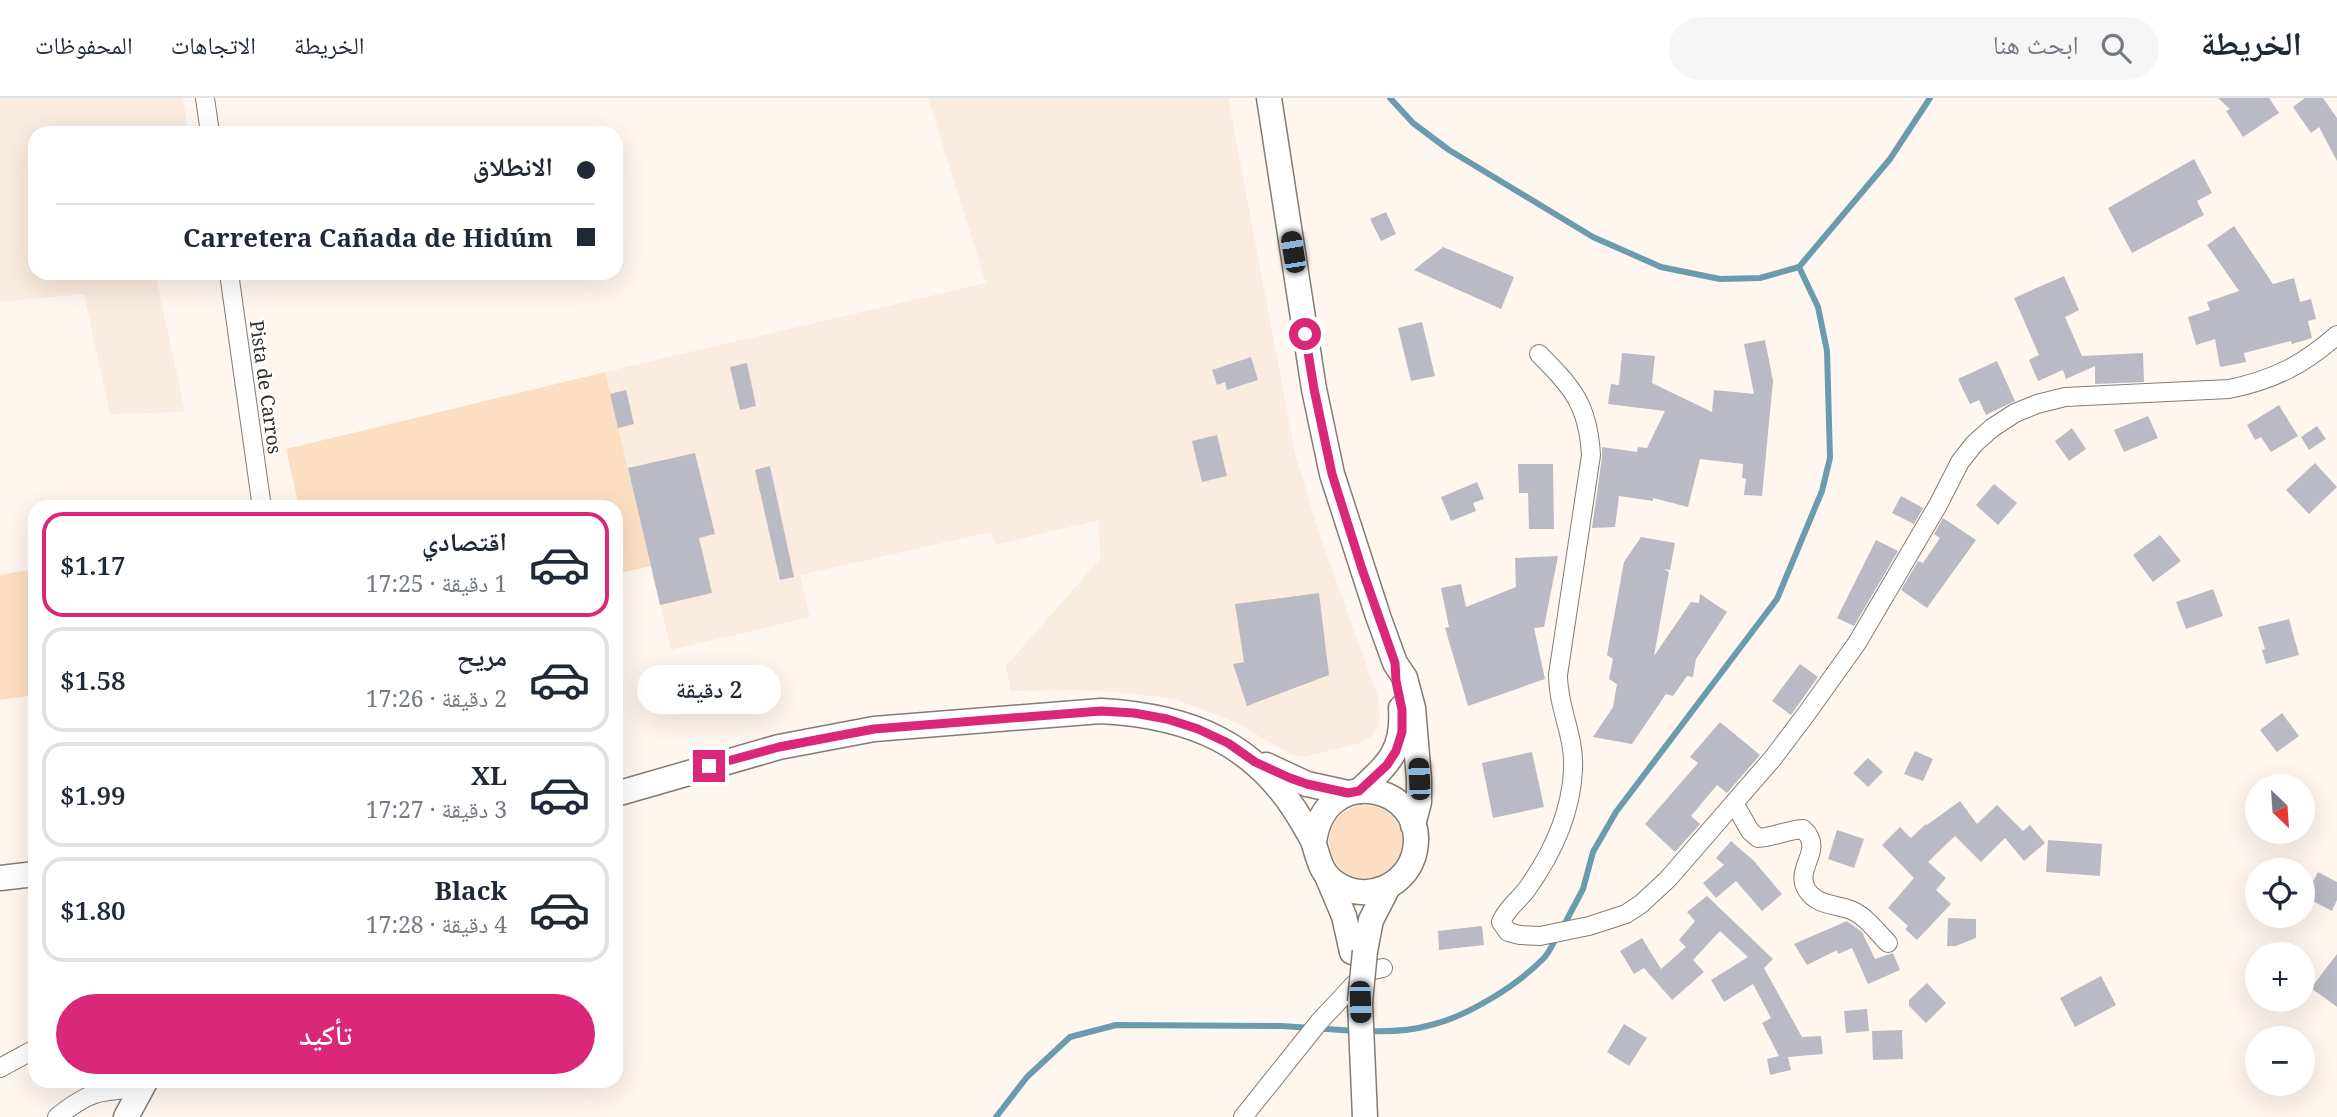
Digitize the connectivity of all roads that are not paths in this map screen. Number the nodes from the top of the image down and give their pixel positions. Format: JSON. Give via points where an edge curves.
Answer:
{"nodes":[{"id":1,"x":205,"y":98,"type":"edge"},
{"id":2,"x":1269,"y":98,"type":"edge"},
{"id":3,"x":209,"y":126,"type":"edge"},
{"id":4,"x":230,"y":280,"type":"edge"},
{"id":5,"x":2337,"y":335,"type":"edge"},
{"id":6,"x":1539,"y":354,"type":"dead end"},
{"id":7,"x":261,"y":500,"type":"edge"},
{"id":8,"x":1395,"y":663,"type":"junction"},
{"id":9,"x":1255,"y":762,"type":"junction"},
{"id":10,"x":623,"y":792,"type":"edge"},
{"id":11,"x":1353,"y":792,"type":"junction"},
{"id":12,"x":1734,"y":803,"type":"junction"},
{"id":13,"x":1413,"y":825,"type":"junction"},
{"id":14,"x":1314,"y":843,"type":"junction"},
{"id":15,"x":28,"y":875,"type":"edge"},
{"id":16,"x":1326,"y":875,"type":"junction"},
{"id":17,"x":0,"y":878,"type":"edge"},
{"id":18,"x":1388,"y":887,"type":"junction"},
{"id":19,"x":1888,"y":943,"type":"dead end"},
{"id":20,"x":1359,"y":951,"type":"junction"},
{"id":21,"x":1382,"y":968,"type":"dead end"},
{"id":22,"x":28,"y":1053,"type":"edge"},
{"id":23,"x":0,"y":1068,"type":"edge"},
{"id":24,"x":123,"y":1088,"type":"edge"},
{"id":25,"x":141,"y":1088,"type":"edge"},
{"id":26,"x":1364,"y":1109,"type":"edge"},
{"id":27,"x":57,"y":1117,"type":"edge"},
{"id":28,"x":126,"y":1117,"type":"edge"},
{"id":29,"x":1243,"y":1117,"type":"edge"}],
"edges":[{"from":1,"to":3,"type":"street"},
{"from":2,"to":8,"type":"main road","via":[[1314,389],[1332,474]]},
{"from":4,"to":7,"type":"street","name":"Pista de Carros"},
{"from":5,"to":12,"type":"street","via":[[2295,367],[2253,384],[2065,397],[2015,413],[1992,428],[1960,462],[1857,643]]},
{"from":6,"to":12,"type":"street","via":[[1567,382],[1583,408],[1590,433],[1591,455],[1558,675],[1558,694],[1572,737],[1573,770],[1567,815],[1542,867],[1501,922],[1508,932],[1540,936],[1626,914],[1668,879]]},
{"from":8,"to":11,"type":"main road","via":[[1402,710],[1396,751],[1387,765]]},
{"from":8,"to":13,"type":"main road","via":[[1405,678],[1417,740],[1419,802]]},
{"from":9,"to":10,"type":"main road","via":[[1198,729],[1167,719],[1101,711],[874,729],[779,747]]},
{"from":9,"to":11,"type":"main road","via":[[1307,784]]},
{"from":9,"to":14,"type":"main road","via":[[1282,791]]},
{"from":11,"to":13,"type":"main road","via":[[1386,795],[1398,802]]},
{"from":11,"to":14,"type":"main road","via":[[1326,808]]},
{"from":12,"to":19,"type":"street","via":[[1758,838],[1793,830],[1810,836],[1805,888],[1814,898],[1863,917]]},
{"from":13,"to":18,"type":"main road","via":[[1412,860]]},
{"from":14,"to":16,"type":"main road"},
{"from":15,"to":17,"type":"main road"},
{"from":16,"to":18,"type":"main road","via":[[1348,890]]},
{"from":16,"to":20,"type":"main road"},
{"from":18,"to":20,"type":"main road"},
{"from":20,"to":26,"type":"main road","bridge":true},
{"from":21,"to":29,"type":"street","via":[[1361,977],[1319,1022]]},
{"from":22,"to":23,"type":"street"},
{"from":24,"to":27,"type":"street","via":[[96,1092]]},
{"from":25,"to":28,"type":"main road"}]}
